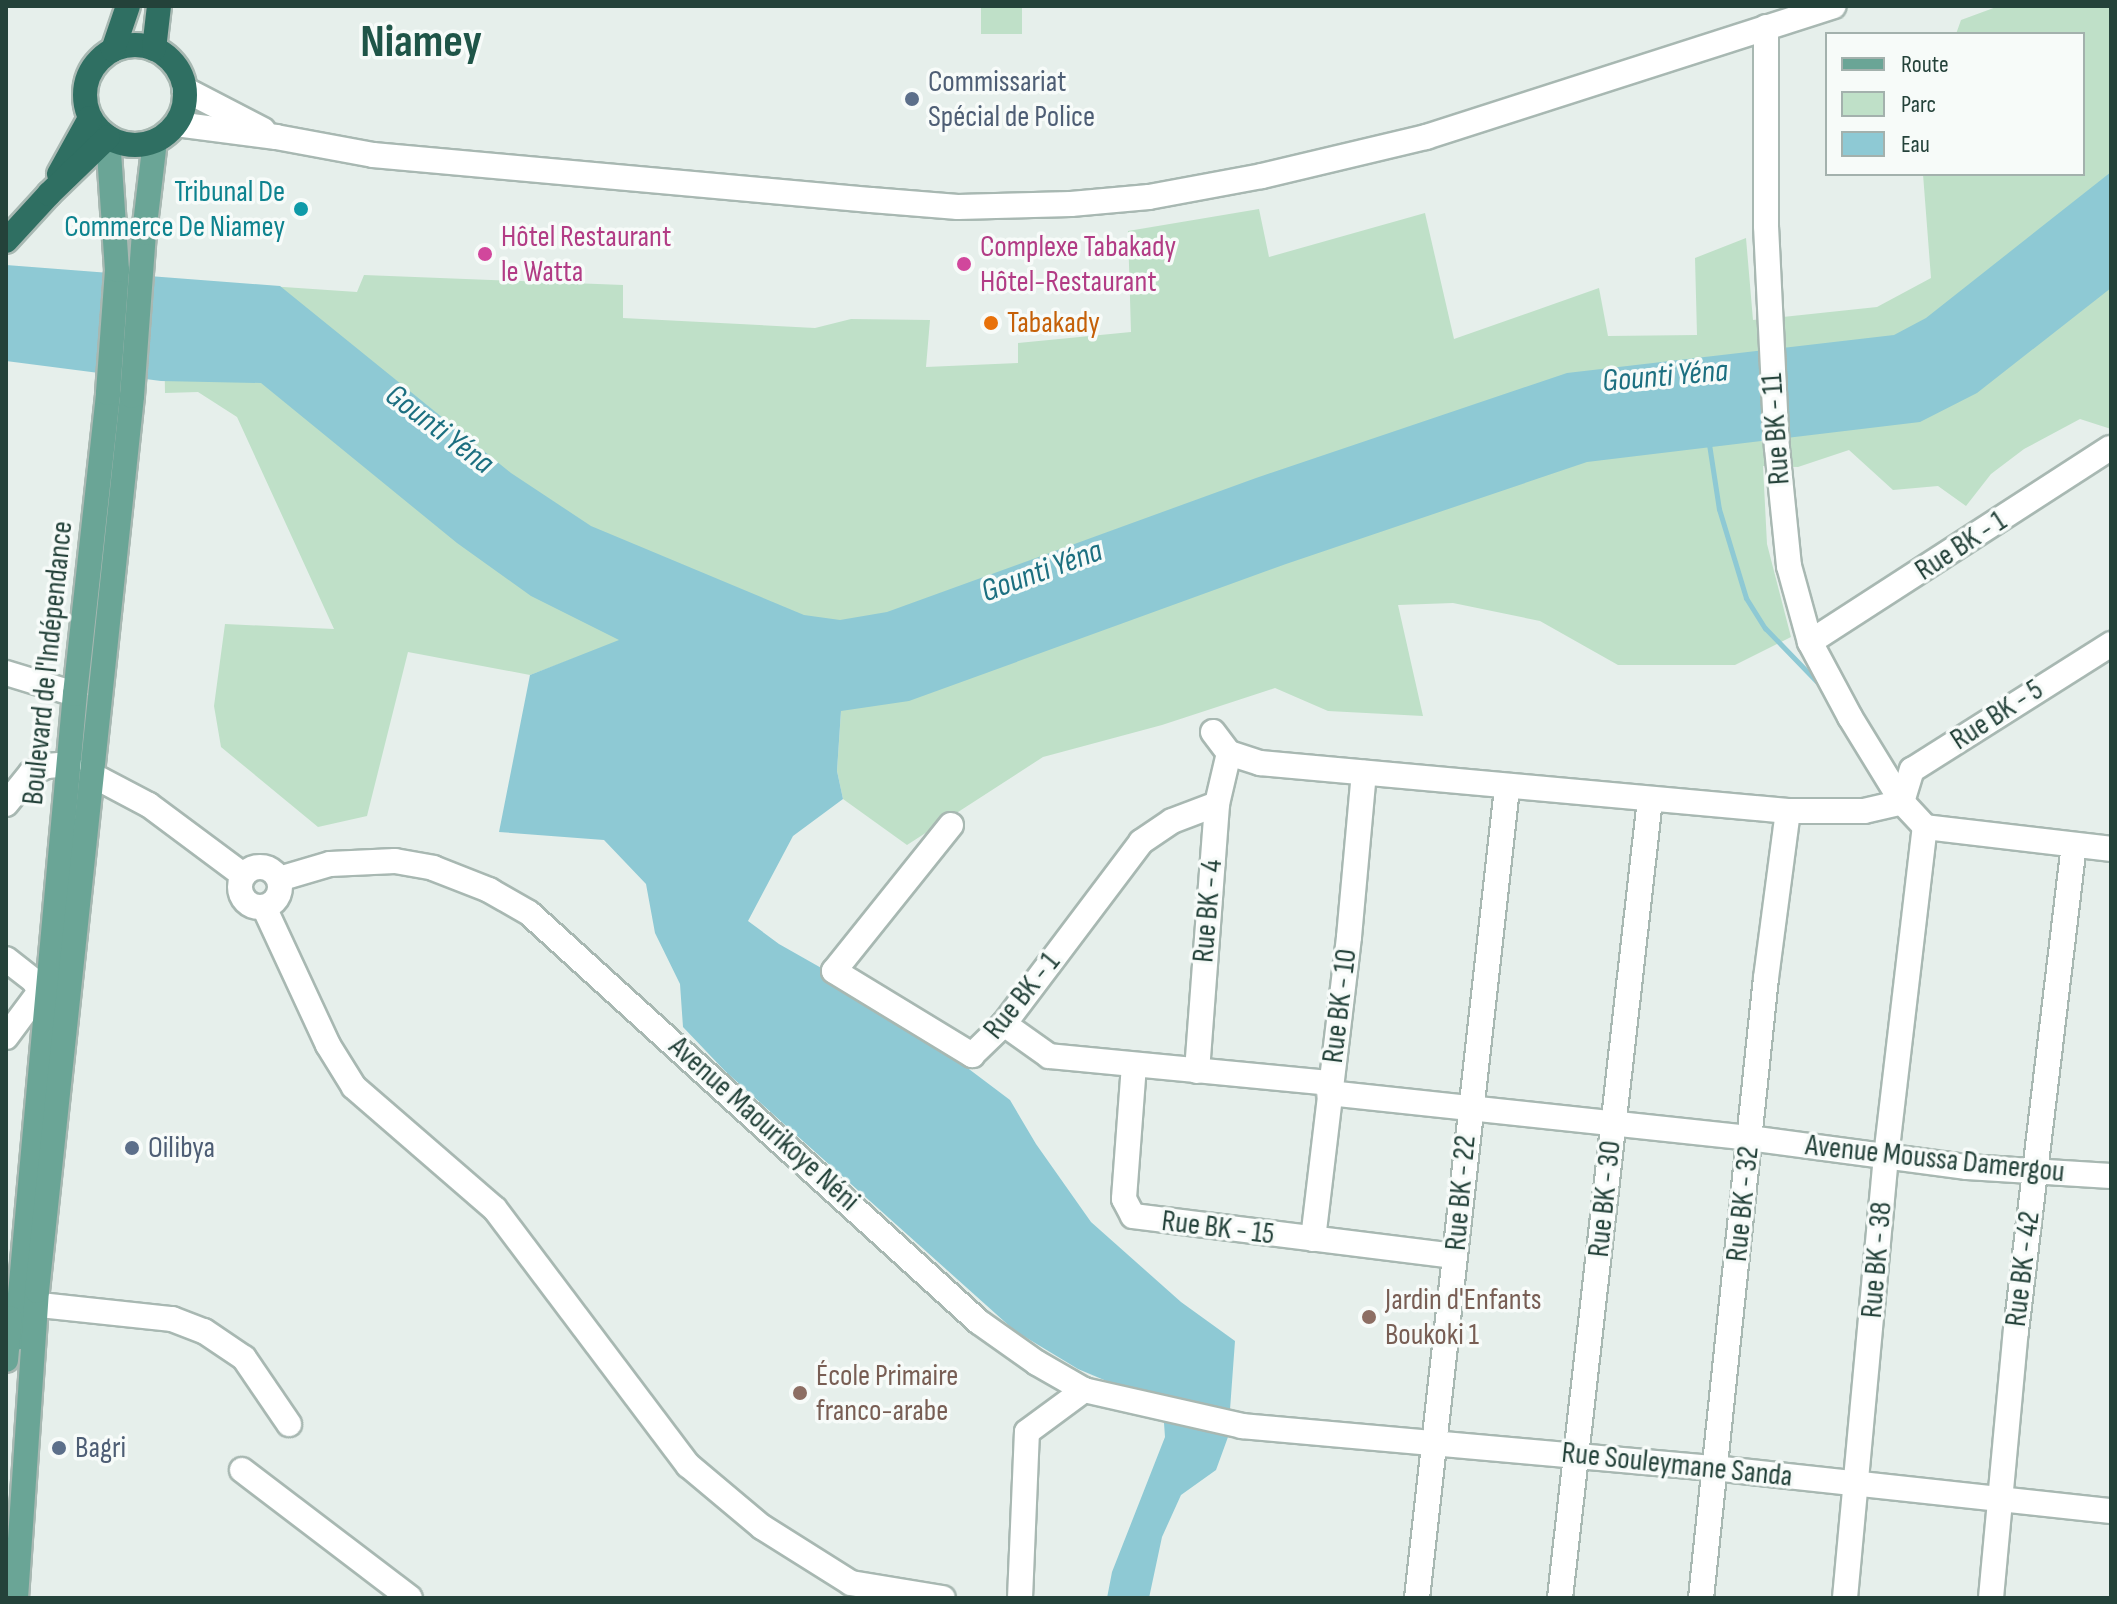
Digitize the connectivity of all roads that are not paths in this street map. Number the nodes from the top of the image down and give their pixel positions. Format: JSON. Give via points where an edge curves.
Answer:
{"nodes":[{"id":1,"x":128,"y":6,"type":"edge"},
{"id":2,"x":159,"y":6,"type":"edge"},
{"id":3,"x":1833,"y":6,"type":"edge"},
{"id":4,"x":1766,"y":27,"type":"junction"},
{"id":5,"x":154,"y":49,"type":"junction"},
{"id":6,"x":113,"y":50,"type":"junction"},
{"id":7,"x":184,"y":89,"type":"junction"},
{"id":8,"x":90,"y":118,"type":"junction"},
{"id":9,"x":176,"y":124,"type":"junction"},
{"id":10,"x":108,"y":137,"type":"junction"},
{"id":11,"x":276,"y":137,"type":"junction"},
{"id":12,"x":155,"y":141,"type":"junction"},
{"id":13,"x":49,"y":194,"type":"junction"},
{"id":14,"x":12,"y":234,"type":"edge"},
{"id":15,"x":120,"y":395,"type":"junction"},
{"id":16,"x":2110,"y":448,"type":"edge"},
{"id":17,"x":1810,"y":642,"type":"junction"},
{"id":18,"x":2111,"y":644,"type":"edge"},
{"id":19,"x":6,"y":673,"type":"edge"},
{"id":20,"x":75,"y":694,"type":"junction"},
{"id":21,"x":1213,"y":732,"type":"dead end"},
{"id":22,"x":1229,"y":753,"type":"junction"},
{"id":23,"x":70,"y":764,"type":"junction"},
{"id":24,"x":1364,"y":773,"type":"junction"},
{"id":25,"x":92,"y":775,"type":"junction"},
{"id":26,"x":1507,"y":788,"type":"junction"},
{"id":27,"x":1650,"y":800,"type":"junction"},
{"id":28,"x":1902,"y":802,"type":"junction"},
{"id":29,"x":6,"y":804,"type":"edge"},
{"id":30,"x":1217,"y":804,"type":"junction"},
{"id":31,"x":1788,"y":811,"type":"junction"},
{"id":32,"x":951,"y":825,"type":"dead end"},
{"id":33,"x":1925,"y":827,"type":"junction"},
{"id":34,"x":2074,"y":845,"type":"junction"},
{"id":35,"x":2111,"y":849,"type":"edge"},
{"id":36,"x":243,"y":875,"type":"junction"},
{"id":37,"x":279,"y":879,"type":"junction"},
{"id":38,"x":264,"y":907,"type":"junction"},
{"id":39,"x":6,"y":959,"type":"edge"},
{"id":40,"x":44,"y":996,"type":"junction"},
{"id":41,"x":1004,"y":1024,"type":"junction"},
{"id":42,"x":6,"y":1037,"type":"edge"},
{"id":43,"x":1134,"y":1065,"type":"junction"},
{"id":44,"x":1197,"y":1071,"type":"junction"},
{"id":45,"x":1330,"y":1088,"type":"junction"},
{"id":46,"x":1469,"y":1109,"type":"junction"},
{"id":47,"x":1612,"y":1124,"type":"junction"},
{"id":48,"x":1749,"y":1138,"type":"junction"},
{"id":49,"x":1886,"y":1157,"type":"junction"},
{"id":50,"x":2034,"y":1172,"type":"junction"},
{"id":51,"x":2111,"y":1176,"type":"edge"},
{"id":52,"x":1313,"y":1239,"type":"junction"},
{"id":53,"x":1455,"y":1256,"type":"junction"},
{"id":54,"x":32,"y":1295,"type":"junction"},
{"id":55,"x":8,"y":1318,"type":"edge"},
{"id":56,"x":17,"y":1357,"type":"edge"},
{"id":57,"x":1084,"y":1390,"type":"junction"},
{"id":58,"x":289,"y":1424,"type":"dead end"},
{"id":59,"x":1238,"y":1426,"type":"joint"},
{"id":60,"x":1437,"y":1442,"type":"junction"},
{"id":61,"x":1576,"y":1455,"type":"junction"},
{"id":62,"x":1714,"y":1468,"type":"junction"},
{"id":63,"x":242,"y":1470,"type":"dead end"},
{"id":64,"x":1857,"y":1483,"type":"junction"},
{"id":65,"x":2001,"y":1498,"type":"junction"},
{"id":66,"x":6,"y":1509,"type":"edge"},
{"id":67,"x":2111,"y":1511,"type":"edge"},
{"id":68,"x":856,"y":1590,"type":"edge"},
{"id":69,"x":16,"y":1598,"type":"edge"},
{"id":70,"x":25,"y":1598,"type":"edge"},
{"id":71,"x":410,"y":1598,"type":"edge"},
{"id":72,"x":943,"y":1598,"type":"edge"},
{"id":73,"x":1020,"y":1598,"type":"edge"},
{"id":74,"x":1417,"y":1598,"type":"edge"},
{"id":75,"x":1560,"y":1598,"type":"edge"},
{"id":76,"x":1701,"y":1598,"type":"edge"},
{"id":77,"x":1845,"y":1598,"type":"edge"},
{"id":78,"x":1991,"y":1598,"type":"edge"}],
"edges":[{"from":1,"to":6,"type":"highway"},
{"from":2,"to":5,"type":"highway"},
{"from":3,"to":4,"type":"street"},
{"from":4,"to":11,"type":"street","via":[[1426,137],[1262,176],[1087,203],[958,207],[871,200],[373,155]]},
{"from":4,"to":17,"type":"street","name":"Rue BK - 11","via":[[1764,128],[1777,448],[1789,566]]},
{"from":5,"to":6,"type":"highway"},
{"from":5,"to":7,"type":"highway","via":[[174,65]]},
{"from":6,"to":8,"type":"highway","via":[[88,79]]},
{"from":7,"to":9,"type":"highway"},
{"from":7,"to":11,"type":"street"},
{"from":8,"to":10,"type":"highway"},
{"from":8,"to":13,"type":"highway"},
{"from":9,"to":11,"type":"street"},
{"from":9,"to":12,"type":"highway"},
{"from":10,"to":12,"type":"highway","via":[[131,145]]},
{"from":10,"to":13,"type":"highway"},
{"from":10,"to":15,"type":"main road","name":"Boulevard de l'Indépendance"},
{"from":12,"to":15,"type":"main road","name":"Boulevard de l'Indépendance","via":[[142,274]]},
{"from":13,"to":14,"type":"highway"},
{"from":15,"to":20,"type":"main road","name":"Boulevard de l'Indépendance"},
{"from":15,"to":25,"type":"main road","name":"Boulevard de l'Indépendance"},
{"from":16,"to":17,"type":"street","name":"Rue BK - 1"},
{"from":17,"to":28,"type":"street","name":"Rue BK - 11"},
{"from":18,"to":28,"type":"street","name":"Rue BK - 5","via":[[1912,770]]},
{"from":19,"to":20,"type":"street"},
{"from":20,"to":23,"type":"main road","name":"Boulevard de l'Indépendance"},
{"from":21,"to":22,"type":"street"},
{"from":22,"to":24,"type":"street","via":[[1260,763]]},
{"from":22,"to":30,"type":"street","name":"Rue BK - 4"},
{"from":23,"to":29,"type":"street","via":[[31,773]]},
{"from":23,"to":40,"type":"main road","name":"Boulevard de l'Indépendance"},
{"from":24,"to":26,"type":"street"},
{"from":24,"to":45,"type":"street","name":"Rue BK - 10"},
{"from":25,"to":36,"type":"street","via":[[149,805]]},
{"from":25,"to":54,"type":"main road","name":"Boulevard de l'Indépendance"},
{"from":26,"to":27,"type":"street"},
{"from":26,"to":46,"type":"street","name":"Rue BK - 22"},
{"from":27,"to":31,"type":"street"},
{"from":27,"to":47,"type":"street","name":"Rue BK - 30"},
{"from":28,"to":31,"type":"street","via":[[1864,811]]},
{"from":28,"to":33,"type":"street","name":"Rue BK - 11"},
{"from":30,"to":41,"type":"street","name":"Rue BK - 1","via":[[1172,821],[1141,842]]},
{"from":30,"to":44,"type":"street","name":"Rue BK - 4"},
{"from":31,"to":48,"type":"street","name":"Rue BK - 32"},
{"from":32,"to":41,"type":"street","name":"Rue BK - 1","via":[[834,971],[972,1055]]},
{"from":33,"to":34,"type":"street"},
{"from":33,"to":49,"type":"street","name":"Rue BK - 38"},
{"from":34,"to":35,"type":"street"},
{"from":34,"to":50,"type":"street","name":"Rue BK - 42"},
{"from":36,"to":37,"type":"street","via":[[265,867]]},
{"from":36,"to":38,"type":"street","via":[[245,901]]},
{"from":37,"to":38,"type":"street","via":[[278,897]]},
{"from":37,"to":57,"type":"street","name":"Avenue Maourikoye Néni","via":[[330,864],[395,861],[433,868],[529,913],[979,1322]]},
{"from":38,"to":68,"type":"street","via":[[328,1045],[354,1087],[495,1209],[688,1465],[762,1527]]},
{"from":39,"to":40,"type":"street"},
{"from":40,"to":42,"type":"street"},
{"from":40,"to":54,"type":"main road","name":"Boulevard de l'Indépendance"},
{"from":41,"to":43,"type":"street","name":"Avenue Moussa Damergou","via":[[1049,1056]]},
{"from":43,"to":44,"type":"street","name":"Avenue Moussa Damergou"},
{"from":43,"to":52,"type":"street","name":"Rue BK - 15","via":[[1124,1199],[1130,1213]]},
{"from":44,"to":45,"type":"street","name":"Avenue Moussa Damergou"},
{"from":45,"to":46,"type":"street","name":"Avenue Moussa Damergou"},
{"from":45,"to":52,"type":"street","name":"Rue BK - 10"},
{"from":46,"to":47,"type":"street","name":"Avenue Moussa Damergou"},
{"from":46,"to":53,"type":"street","name":"Rue BK - 22"},
{"from":47,"to":48,"type":"street","name":"Avenue Moussa Damergou"},
{"from":47,"to":61,"type":"street","name":"Rue BK - 30"},
{"from":48,"to":49,"type":"street","name":"Avenue Moussa Damergou"},
{"from":48,"to":62,"type":"street","name":"Rue BK - 32"},
{"from":49,"to":50,"type":"street","name":"Avenue Moussa Damergou"},
{"from":49,"to":64,"type":"street","name":"Rue BK - 38"},
{"from":50,"to":51,"type":"street","name":"Avenue Moussa Damergou"},
{"from":50,"to":65,"type":"street","name":"Rue BK - 42"},
{"from":52,"to":53,"type":"street","name":"Rue BK - 15"},
{"from":53,"to":60,"type":"street","name":"Rue BK - 22"},
{"from":54,"to":55,"type":"main road","name":"Boulevard de l'Indépendance"},
{"from":54,"to":56,"type":"main road","name":"Boulevard de l'Indépendance"},
{"from":54,"to":58,"type":"street","via":[[172,1319],[204,1331],[244,1358]]},
{"from":54,"to":70,"type":"main road","name":"Boulevard de l'Indépendance"},
{"from":55,"to":56,"type":"main road","name":"Boulevard de l'Indépendance"},
{"from":56,"to":66,"type":"main road"},
{"from":56,"to":69,"type":"main road"},
{"from":57,"to":59,"type":"street","name":"Avenue Maourikoye Néni"},
{"from":57,"to":73,"type":"street","via":[[1027,1432]]},
{"from":59,"to":60,"type":"street","name":"Rue Souleymane Sanda"},
{"from":60,"to":61,"type":"street","name":"Rue Souleymane Sanda"},
{"from":60,"to":74,"type":"street","name":"Rue BK - 22"},
{"from":61,"to":62,"type":"street","name":"Rue Souleymane Sanda"},
{"from":61,"to":75,"type":"street","name":"Rue BK - 30"},
{"from":62,"to":64,"type":"street","name":"Rue Souleymane Sanda"},
{"from":62,"to":76,"type":"street","name":"Rue BK - 32"},
{"from":63,"to":71,"type":"street"},
{"from":64,"to":65,"type":"street","name":"Rue Souleymane Sanda"},
{"from":64,"to":77,"type":"street","name":"Rue BK - 38"},
{"from":65,"to":67,"type":"street","name":"Rue Souleymane Sanda"},
{"from":65,"to":78,"type":"street","name":"Rue BK - 42"},
{"from":68,"to":72,"type":"street"}]}
